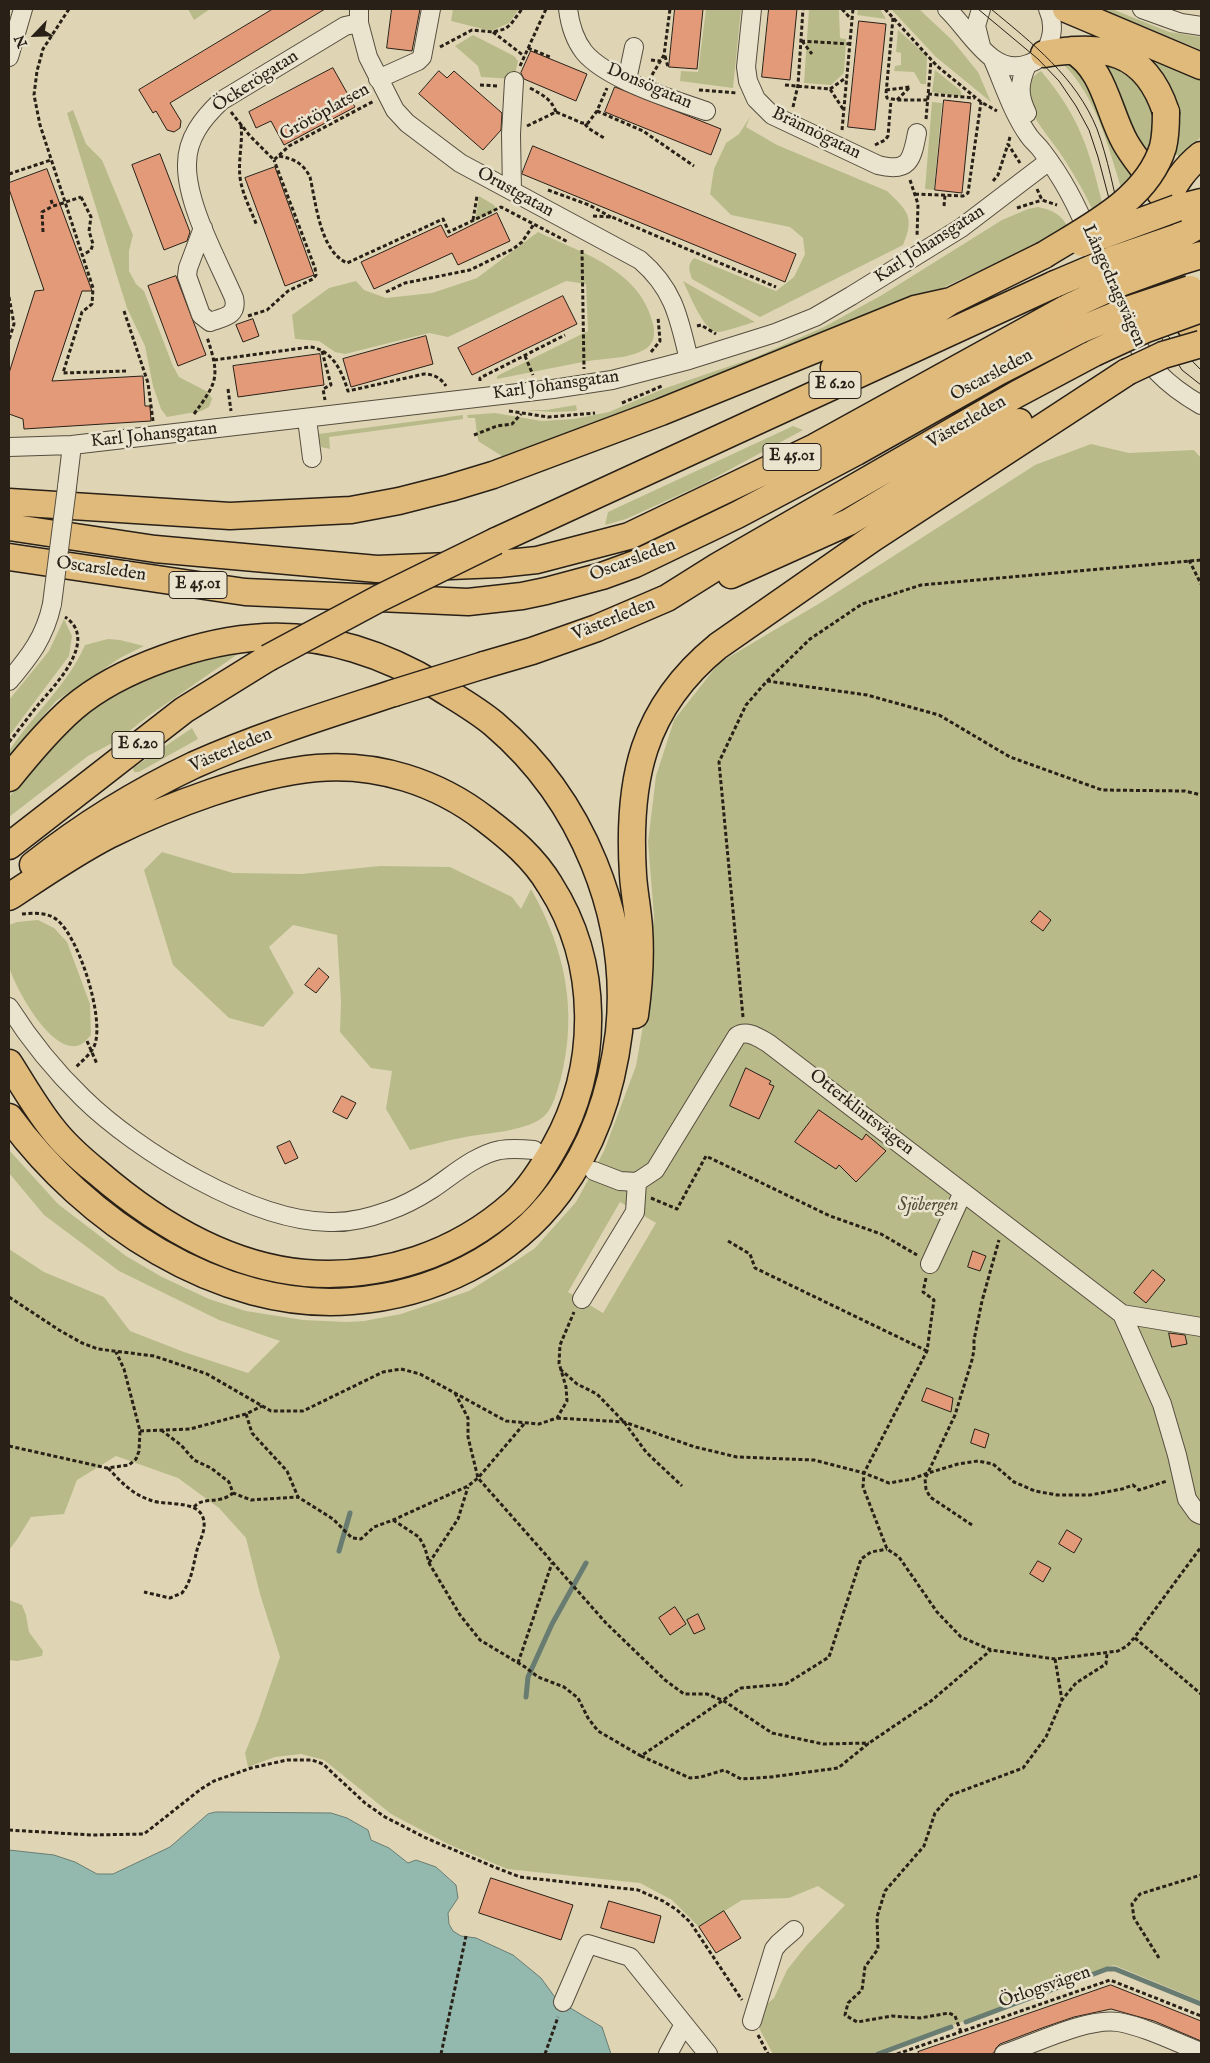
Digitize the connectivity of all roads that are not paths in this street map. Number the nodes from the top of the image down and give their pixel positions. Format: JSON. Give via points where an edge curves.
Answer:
{"nodes":[{"id":1,"x":23,"y":9,"type":"edge"},
{"id":2,"x":432,"y":9,"type":"edge"},
{"id":3,"x":568,"y":9,"type":"edge"},
{"id":4,"x":752,"y":9,"type":"edge"},
{"id":5,"x":947,"y":9,"type":"edge"},
{"id":6,"x":981,"y":9,"type":"edge"},
{"id":7,"x":1048,"y":9,"type":"edge"},
{"id":8,"x":1066,"y":9,"type":"edge"},
{"id":9,"x":1142,"y":9,"type":"edge"},
{"id":10,"x":359,"y":16,"type":"edge"},
{"id":11,"x":1201,"y":26,"type":"edge"},
{"id":12,"x":634,"y":47,"type":"dead end"},
{"id":13,"x":1072,"y":50,"type":"junction"},
{"id":14,"x":989,"y":55,"type":"junction"},
{"id":15,"x":9,"y":57,"type":"edge"},
{"id":16,"x":1035,"y":59,"type":"junction"},
{"id":17,"x":1201,"y":66,"type":"edge"},
{"id":18,"x":628,"y":77,"type":"junction"},
{"id":19,"x":378,"y":78,"type":"junction"},
{"id":20,"x":514,"y":81,"type":"road end"},
{"id":21,"x":706,"y":111,"type":"dead end"},
{"id":22,"x":917,"y":133,"type":"road end"},
{"id":23,"x":1201,"y":155,"type":"edge"},
{"id":24,"x":1045,"y":156,"type":"junction"},
{"id":25,"x":512,"y":191,"type":"junction"},
{"id":26,"x":1182,"y":205,"type":"edge"},
{"id":27,"x":1201,"y":224,"type":"edge"},
{"id":28,"x":203,"y":228,"type":"junction"},
{"id":29,"x":1190,"y":246,"type":"edge"},
{"id":30,"x":1044,"y":255,"type":"junction"},
{"id":31,"x":1198,"y":295,"type":"edge"},
{"id":32,"x":951,"y":301,"type":"junction"},
{"id":33,"x":1074,"y":318,"type":"junction"},
{"id":34,"x":1201,"y":339,"type":"edge"},
{"id":35,"x":1201,"y":344,"type":"edge"},
{"id":36,"x":689,"y":360,"type":"junction"},
{"id":37,"x":1127,"y":372,"type":"junction"},
{"id":38,"x":1201,"y":405,"type":"edge"},
{"id":39,"x":307,"y":418,"type":"junction"},
{"id":40,"x":72,"y":445,"type":"junction"},
{"id":41,"x":9,"y":447,"type":"edge"},
{"id":42,"x":312,"y":458,"type":"dead end"},
{"id":43,"x":616,"y":486,"type":"junction"},
{"id":44,"x":9,"y":502,"type":"edge"},
{"id":45,"x":9,"y":527,"type":"edge"},
{"id":46,"x":9,"y":557,"type":"edge"},
{"id":47,"x":667,"y":598,"type":"junction"},
{"id":48,"x":9,"y":681,"type":"edge"},
{"id":49,"x":9,"y":778,"type":"edge"},
{"id":50,"x":12,"y":844,"type":"edge"},
{"id":51,"x":38,"y":870,"type":"junction"},
{"id":52,"x":9,"y":884,"type":"edge"},
{"id":53,"x":12,"y":906,"type":"edge"},
{"id":54,"x":9,"y":1007,"type":"edge"},
{"id":55,"x":9,"y":1063,"type":"edge"},
{"id":56,"x":609,"y":1087,"type":"junction"},
{"id":57,"x":9,"y":1117,"type":"edge"},
{"id":58,"x":534,"y":1150,"type":"dead end"},
{"id":59,"x":594,"y":1171,"type":"dead end"},
{"id":60,"x":637,"y":1188,"type":"junction"},
{"id":61,"x":963,"y":1192,"type":"junction"},
{"id":62,"x":930,"y":1264,"type":"road end"},
{"id":63,"x":582,"y":1299,"type":"road end"},
{"id":64,"x":1122,"y":1314,"type":"junction"},
{"id":65,"x":1201,"y":1327,"type":"edge"},
{"id":66,"x":1201,"y":1515,"type":"edge"},
{"id":67,"x":794,"y":1930,"type":"dead end"},
{"id":68,"x":563,"y":2002,"type":"road end"},
{"id":69,"x":752,"y":2021,"type":"road end"},
{"id":70,"x":684,"y":2024,"type":"junction"},
{"id":71,"x":1201,"y":2052,"type":"edge"},
{"id":72,"x":668,"y":2054,"type":"edge"},
{"id":73,"x":708,"y":2054,"type":"edge"},
{"id":74,"x":1004,"y":2054,"type":"edge"}],
"edges":[{"from":1,"to":15,"type":"street"},
{"from":2,"to":19,"type":"street","via":[[422,57]]},
{"from":3,"to":18,"type":"street","name":"Donsögatan","via":[[572,30],[585,53],[600,66]]},
{"from":4,"to":22,"type":"street","name":"Brännögatan","via":[[746,67],[748,81],[756,99],[772,115],[893,169],[904,166],[912,156]]},
{"from":5,"to":14,"type":"street"},
{"from":6,"to":14,"type":"street","via":[[976,26],[978,40]]},
{"from":7,"to":16,"type":"street","name":"Långedragsvägen","via":[[1052,33]]},
{"from":8,"to":17,"type":"highway"},
{"from":9,"to":11,"type":"street","via":[[1181,23]]},
{"from":10,"to":19,"type":"street","name":"Orustgatan","via":[[368,57]]},
{"from":10,"to":28,"type":"street","name":"Öckerögatan","via":[[221,101],[208,113],[196,131],[187,163]]},
{"from":12,"to":18,"type":"street"},
{"from":13,"to":16,"type":"highway"},
{"from":13,"to":26,"type":"highway","via":[[1096,73],[1125,142],[1155,184]]},
{"from":13,"to":30,"type":"highway","bridge":true,"via":[[1109,52],[1134,63],[1148,76],[1166,112],[1163,146],[1147,177],[1123,202]]},
{"from":14,"to":16,"type":"street","via":[[1008,66]]},
{"from":14,"to":24,"type":"street","name":"Långedragsvägen","via":[[1014,109]]},
{"from":16,"to":24,"type":"street","name":"Långedragsvägen","via":[[1020,84],[1020,97]]},
{"from":18,"to":21,"type":"street","name":"Donsögatan","via":[[663,96]]},
{"from":19,"to":25,"type":"street","name":"Orustgatan","via":[[395,110],[407,123],[460,163]]},
{"from":20,"to":25,"type":"street"},
{"from":23,"to":26,"type":"highway","via":[[1183,172]]},
{"from":24,"to":36,"type":"street","name":"Karl Johansgatan","via":[[961,228],[815,317],[776,334]]},
{"from":24,"to":38,"type":"street","name":"Långedragsvägen","via":[[1081,215],[1136,344],[1165,381]]},
{"from":25,"to":36,"type":"street","name":"Orustgatan","via":[[640,260],[655,273],[666,288]]},
{"from":26,"to":30,"type":"highway","bridge":true},
{"from":26,"to":34,"type":"highway","via":[[1162,240],[1167,280],[1183,316]]},
{"from":27,"to":29,"type":"highway","number":"E 6.20"},
{"from":28,"to":28,"type":"street","name":"Öckerögatan","via":[[187,276],[201,315],[210,322],[227,316],[236,306]]},
{"from":29,"to":33,"type":"highway","name":"Oscarsleden","number":"E 45.01","bridge":true,"via":[[1123,282]]},
{"from":29,"to":43,"type":"highway","number":"E 6.20","bridge":true,"via":[[1114,259]]},
{"from":30,"to":32,"type":"highway"},
{"from":31,"to":33,"type":"highway","name":"Oscarsleden","number":"E 45.01","bridge":true},
{"from":31,"to":47,"type":"highway","name":"Västerleden","number":"E 6.20","bridge":true,"via":[[1146,329],[1017,394]]},
{"from":32,"to":43,"type":"highway","via":[[921,321]]},
{"from":32,"to":44,"type":"highway","via":[[915,309],[661,412],[493,475],[399,501],[351,510],[230,516]]},
{"from":33,"to":45,"type":"highway","name":"Oscarsleden","number":"E 45.01","via":[[629,536],[537,560],[377,569],[156,549]]},
{"from":33,"to":46,"type":"highway","name":"Oscarsleden","number":"E 45.01","via":[[998,372],[780,493],[676,545],[602,576],[538,592],[492,600],[447,602],[245,592]]},
{"from":35,"to":37,"type":"highway","bridge":true},
{"from":36,"to":39,"type":"street","name":"Karl Johansgatan","via":[[612,380],[554,389]]},
{"from":37,"to":47,"type":"highway","via":[[1086,384],[849,522],[718,581]]},
{"from":37,"to":56,"type":"highway","via":[[921,505],[718,646],[701,660],[671,695],[656,718],[644,747],[634,794],[633,874],[640,973],[631,1041],[621,1071]]},
{"from":39,"to":40,"type":"street","name":"Karl Johansgatan"},
{"from":39,"to":42,"type":"street"},
{"from":40,"to":41,"type":"street","name":"Karl Johansgatan"},
{"from":40,"to":48,"type":"street","bridge":true,"via":[[56,609],[37,646]]},
{"from":43,"to":50,"type":"highway","number":"E 6.20","bridge":true,"via":[[380,598],[268,658],[184,710]]},
{"from":47,"to":51,"type":"highway","name":"Västerleden","number":"E 6.20","bridge":true,"via":[[532,651],[294,726],[193,766],[95,819],[63,841]]},
{"from":49,"to":56,"type":"highway","via":[[46,733],[77,704],[111,682],[186,651],[226,641],[266,637],[319,641],[358,650],[412,671],[479,713],[518,748],[558,794],[584,841],[607,900],[621,970],[620,1019]]},
{"from":51,"to":52,"type":"highway","name":"Västerleden","number":"E 6.20"},
{"from":51,"to":53,"type":"highway"},
{"from":51,"to":55,"type":"highway","via":[[116,832],[226,788],[270,776],[316,768],[343,768],[369,769],[414,780],[464,803],[493,825],[512,840],[550,884],[582,956],[588,1017],[584,1068],[562,1135],[546,1162],[516,1200],[496,1218],[428,1257],[372,1272],[324,1274],[296,1272],[239,1258],[187,1236],[145,1210],[75,1154],[52,1129]]},
{"from":54,"to":58,"type":"street","via":[[39,1051],[83,1099],[112,1123],[178,1169],[214,1188],[280,1214],[329,1222],[388,1211],[411,1202],[488,1154],[501,1150]]},
{"from":56,"to":57,"type":"highway","via":[[592,1137],[575,1170],[551,1204],[507,1244],[443,1281],[403,1294],[349,1302],[297,1300],[258,1292],[177,1261],[128,1232],[82,1198],[40,1156]]},
{"from":59,"to":60,"type":"street"},
{"from":60,"to":61,"type":"street","name":"Otterklintsvägen","via":[[655,1170],[726,1051],[737,1036],[744,1033],[774,1047]]},
{"from":60,"to":63,"type":"street","via":[[635,1212]]},
{"from":61,"to":62,"type":"street"},
{"from":61,"to":64,"type":"street","name":"Otterklintsvägen"},
{"from":64,"to":65,"type":"street"},
{"from":64,"to":66,"type":"street","via":[[1162,1404],[1187,1500]]},
{"from":67,"to":69,"type":"street","via":[[774,1949]]},
{"from":68,"to":70,"type":"street","via":[[588,1944],[630,1957]]},
{"from":70,"to":72,"type":"street"},
{"from":70,"to":73,"type":"street"},
{"from":71,"to":74,"type":"street","via":[[1133,2026],[1101,2022]]}]}
